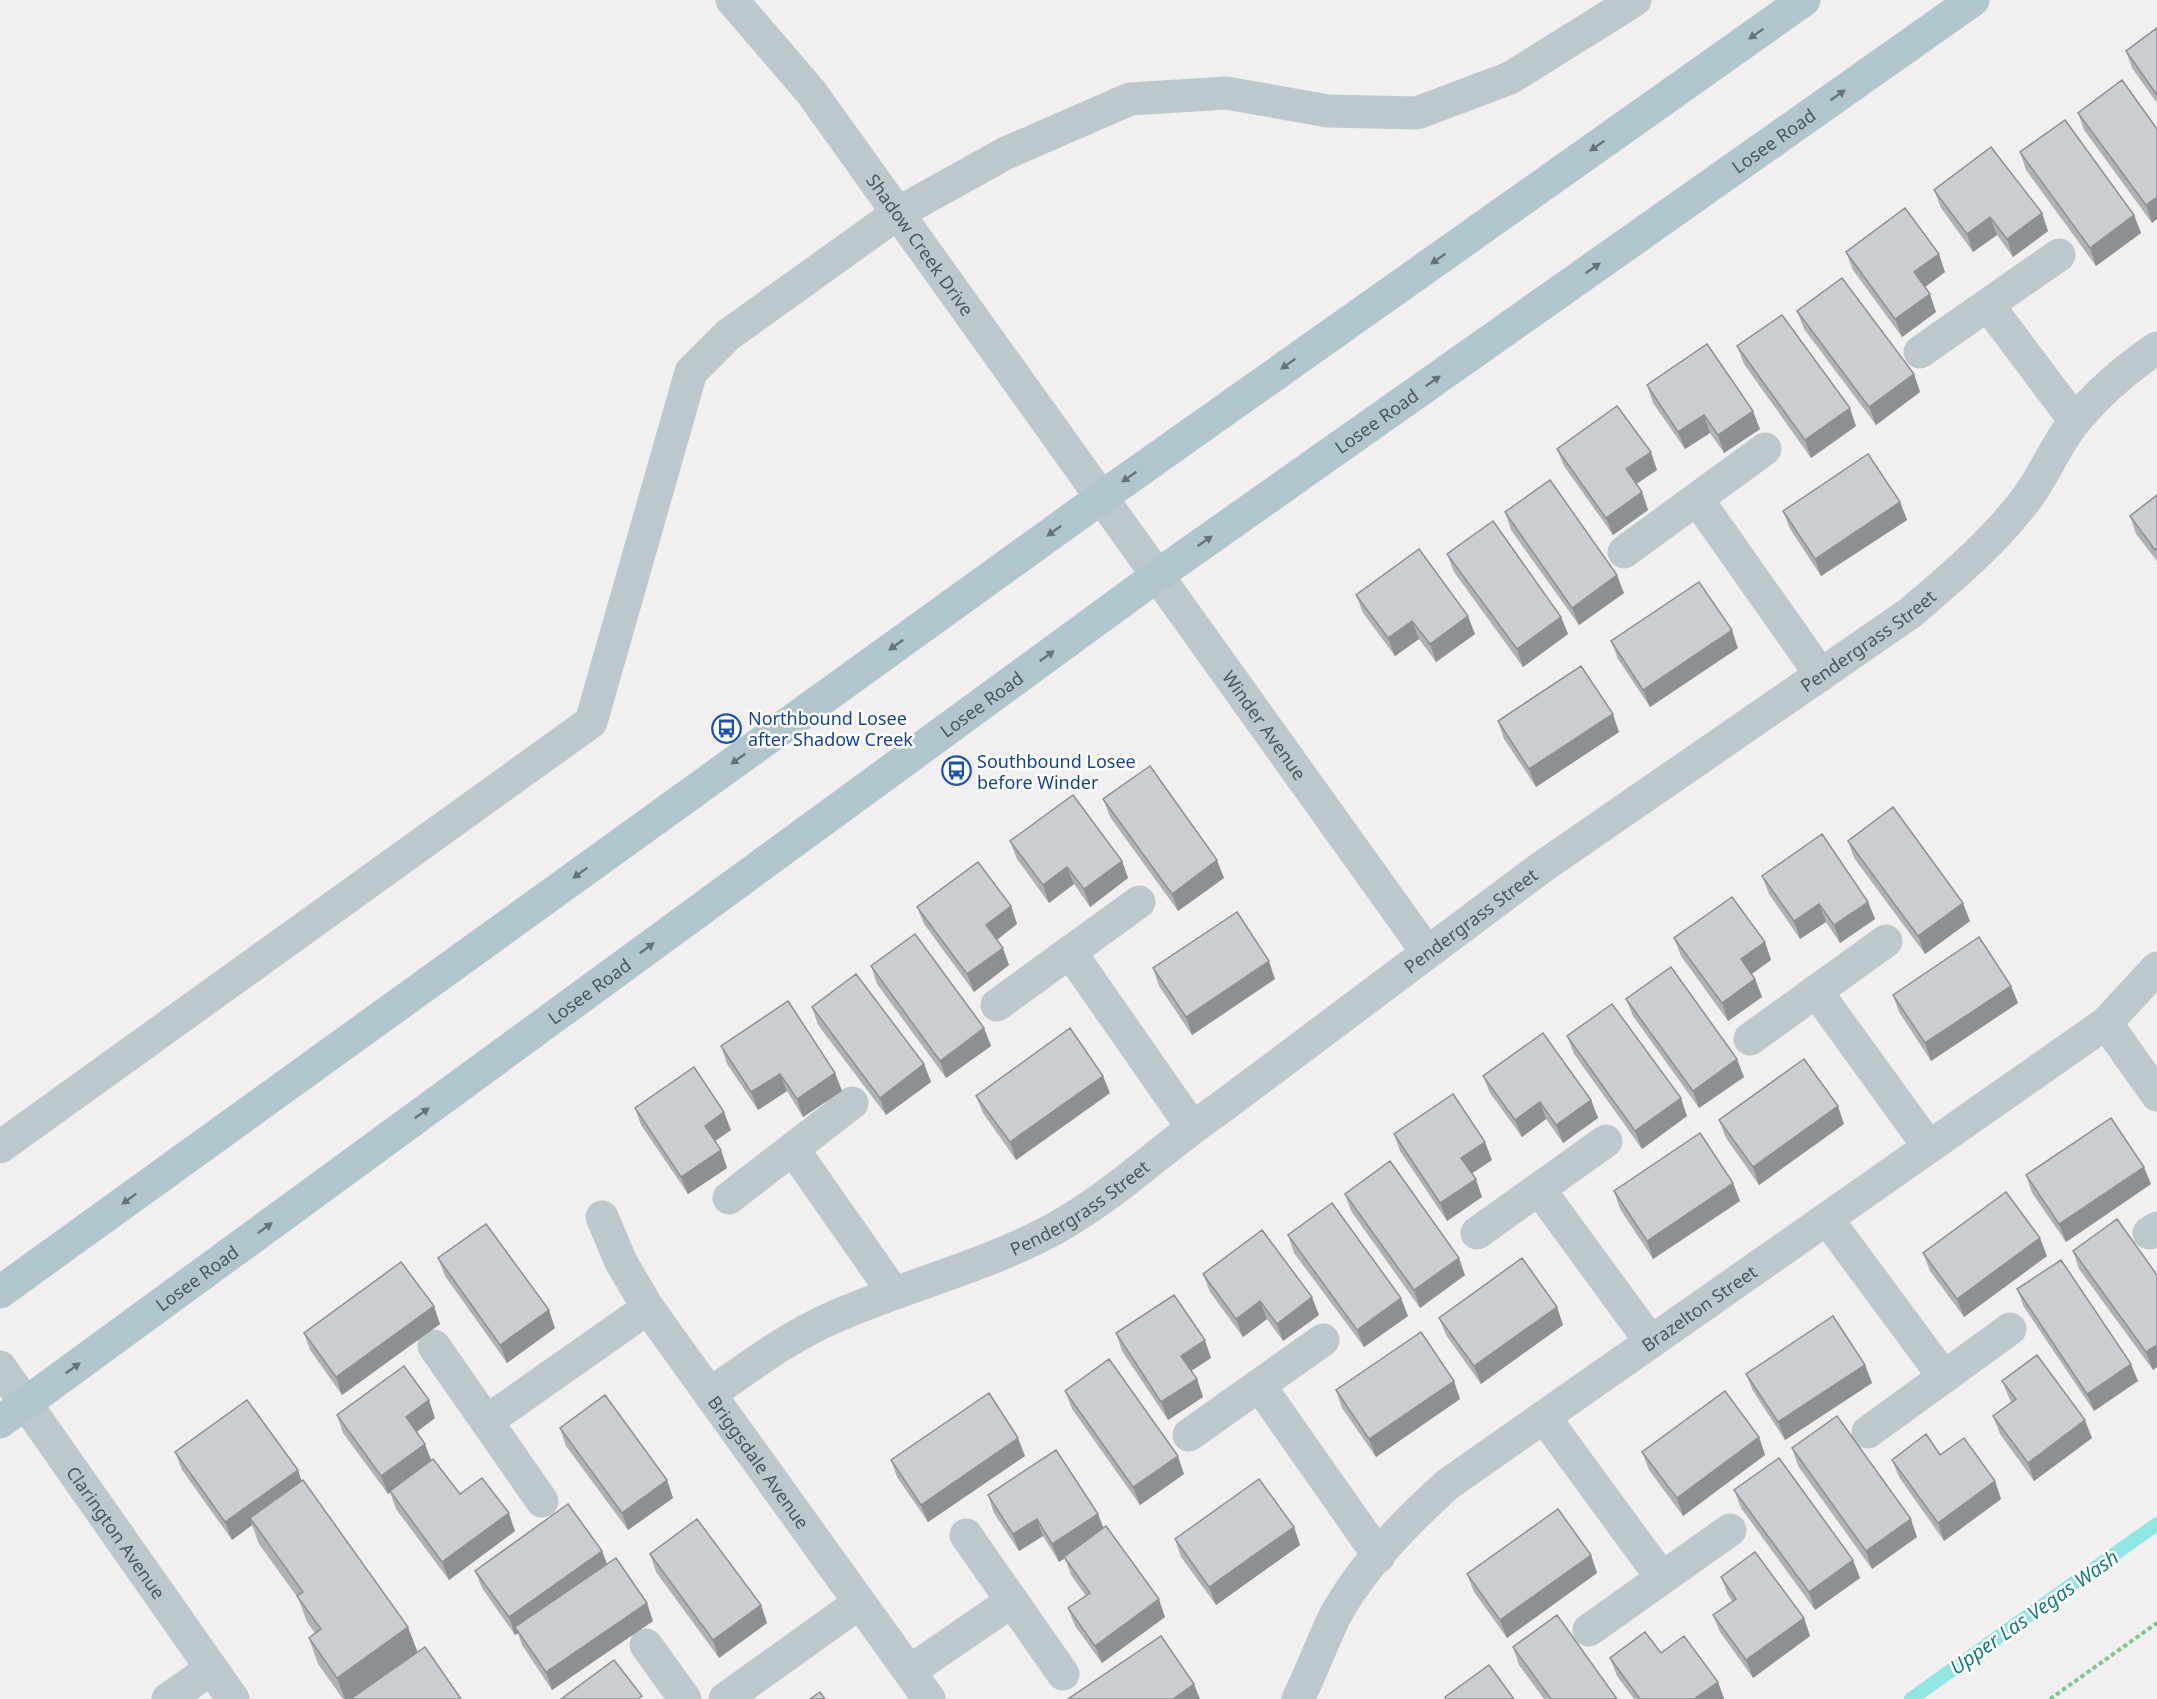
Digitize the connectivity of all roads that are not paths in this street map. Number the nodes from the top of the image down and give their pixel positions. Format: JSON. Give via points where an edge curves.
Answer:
{"nodes":[{"id":1,"x":732,"y":0,"type":"edge"},
{"id":2,"x":1635,"y":0,"type":"edge"},
{"id":3,"x":1804,"y":0,"type":"edge"},
{"id":4,"x":1973,"y":0,"type":"edge"},
{"id":5,"x":898,"y":213,"type":"junction"},
{"id":6,"x":2059,"y":255,"type":"dead end"},
{"id":7,"x":1988,"y":305,"type":"junction"},
{"id":8,"x":2157,"y":348,"type":"edge"},
{"id":9,"x":1920,"y":352,"type":"dead end"},
{"id":10,"x":2075,"y":421,"type":"junction"},
{"id":11,"x":1765,"y":449,"type":"dead end"},
{"id":12,"x":1102,"y":496,"type":"junction"},
{"id":13,"x":1696,"y":499,"type":"junction"},
{"id":14,"x":1624,"y":552,"type":"dead end"},
{"id":15,"x":1158,"y":575,"type":"junction"},
{"id":16,"x":1821,"y":675,"type":"junction"},
{"id":17,"x":1139,"y":902,"type":"dead end"},
{"id":18,"x":1886,"y":941,"type":"dead end"},
{"id":19,"x":1070,"y":952,"type":"junction"},
{"id":20,"x":1427,"y":952,"type":"junction"},
{"id":21,"x":2157,"y":968,"type":"edge"},
{"id":22,"x":1816,"y":991,"type":"junction"},
{"id":23,"x":997,"y":1005,"type":"dead end"},
{"id":24,"x":2106,"y":1023,"type":"junction"},
{"id":25,"x":1750,"y":1039,"type":"dead end"},
{"id":26,"x":2157,"y":1095,"type":"edge"},
{"id":27,"x":852,"y":1103,"type":"dead end"},
{"id":28,"x":1192,"y":1127,"type":"junction"},
{"id":29,"x":1606,"y":1141,"type":"dead end"},
{"id":30,"x":0,"y":1147,"type":"edge"},
{"id":31,"x":1929,"y":1147,"type":"junction"},
{"id":32,"x":793,"y":1149,"type":"junction"},
{"id":33,"x":1539,"y":1189,"type":"junction"},
{"id":34,"x":729,"y":1198,"type":"dead end"},
{"id":35,"x":602,"y":1217,"type":"dead end"},
{"id":36,"x":1827,"y":1219,"type":"junction"},
{"id":37,"x":1477,"y":1233,"type":"dead end"},
{"id":38,"x":0,"y":1292,"type":"edge"},
{"id":39,"x":893,"y":1292,"type":"junction"},
{"id":40,"x":648,"y":1308,"type":"junction"},
{"id":41,"x":2010,"y":1329,"type":"dead end"},
{"id":42,"x":1323,"y":1340,"type":"dead end"},
{"id":43,"x":1651,"y":1342,"type":"junction"},
{"id":44,"x":434,"y":1346,"type":"dead end"},
{"id":45,"x":0,"y":1367,"type":"edge"},
{"id":46,"x":1944,"y":1377,"type":"junction"},
{"id":47,"x":1259,"y":1385,"type":"junction"},
{"id":48,"x":710,"y":1394,"type":"junction"},
{"id":49,"x":26,"y":1403,"type":"junction"},
{"id":50,"x":1544,"y":1417,"type":"junction"},
{"id":51,"x":487,"y":1421,"type":"junction"},
{"id":52,"x":0,"y":1422,"type":"edge"},
{"id":53,"x":1868,"y":1432,"type":"dead end"},
{"id":54,"x":1189,"y":1436,"type":"dead end"},
{"id":55,"x":542,"y":1501,"type":"dead end"},
{"id":56,"x":1730,"y":1530,"type":"dead end"},
{"id":57,"x":966,"y":1535,"type":"dead end"},
{"id":58,"x":1379,"y":1556,"type":"junction"},
{"id":59,"x":1662,"y":1578,"type":"junction"},
{"id":60,"x":1012,"y":1601,"type":"junction"},
{"id":61,"x":860,"y":1603,"type":"junction"},
{"id":62,"x":1589,"y":1630,"type":"dead end"},
{"id":63,"x":646,"y":1645,"type":"dead end"},
{"id":64,"x":211,"y":1669,"type":"junction"},
{"id":65,"x":910,"y":1671,"type":"junction"},
{"id":66,"x":1063,"y":1674,"type":"dead end"},
{"id":67,"x":168,"y":1699,"type":"edge"},
{"id":68,"x":233,"y":1699,"type":"edge"},
{"id":69,"x":685,"y":1699,"type":"edge"},
{"id":70,"x":724,"y":1699,"type":"edge"},
{"id":71,"x":929,"y":1699,"type":"edge"},
{"id":72,"x":1298,"y":1699,"type":"edge"}],
"edges":[{"from":1,"to":5,"type":"street","name":"Shadow Creek Drive","via":[[811,92]]},
{"from":2,"to":5,"type":"street","via":[[1510,78],[1417,113],[1328,111],[1226,93],[1130,99],[1006,153]]},
{"from":3,"to":12,"type":"main road","one_way":true},
{"from":15,"to":4,"type":"main road","name":"Losee Road","one_way":true},
{"from":5,"to":12,"type":"street","name":"Shadow Creek Drive"},
{"from":5,"to":30,"type":"street","via":[[728,335],[691,372],[591,722]]},
{"from":6,"to":7,"type":"street"},
{"from":7,"to":9,"type":"street"},
{"from":7,"to":10,"type":"street"},
{"from":8,"to":10,"type":"street","name":"Pendergrass Street","via":[[2127,369]]},
{"from":10,"to":16,"type":"street","name":"Pendergrass Street","via":[[2027,498],[1991,540],[1910,613]]},
{"from":11,"to":13,"type":"street"},
{"from":12,"to":15,"type":"street","name":"Winder Avenue"},
{"from":12,"to":38,"type":"main road","one_way":true},
{"from":13,"to":14,"type":"street"},
{"from":13,"to":16,"type":"street"},
{"from":15,"to":20,"type":"street","name":"Winder Avenue"},
{"from":49,"to":15,"type":"main road","name":"Losee Road","one_way":true},
{"from":16,"to":20,"type":"street","name":"Pendergrass Street","via":[[1542,867]]},
{"from":17,"to":19,"type":"street"},
{"from":18,"to":22,"type":"street"},
{"from":19,"to":23,"type":"street"},
{"from":19,"to":28,"type":"street"},
{"from":20,"to":28,"type":"street","name":"Pendergrass Street"},
{"from":21,"to":24,"type":"street","name":"Brazelton Street"},
{"from":22,"to":25,"type":"street"},
{"from":22,"to":31,"type":"street"},
{"from":24,"to":26,"type":"street"},
{"from":24,"to":31,"type":"street","name":"Brazelton Street"},
{"from":27,"to":32,"type":"street"},
{"from":28,"to":39,"type":"street","name":"Pendergrass Street","via":[[1106,1197],[1054,1229],[996,1257]]},
{"from":29,"to":33,"type":"street"},
{"from":31,"to":36,"type":"street","name":"Brazelton Street"},
{"from":32,"to":34,"type":"street"},
{"from":32,"to":39,"type":"street"},
{"from":33,"to":37,"type":"street"},
{"from":33,"to":43,"type":"street"},
{"from":35,"to":40,"type":"street","name":"Briggsdale Avenue","via":[[621,1262]]},
{"from":36,"to":43,"type":"street","name":"Brazelton Street"},
{"from":36,"to":46,"type":"street"},
{"from":39,"to":48,"type":"street","name":"Pendergrass Street","via":[[831,1318],[772,1351]]},
{"from":40,"to":48,"type":"street","name":"Briggsdale Avenue"},
{"from":40,"to":51,"type":"street"},
{"from":41,"to":46,"type":"street"},
{"from":42,"to":47,"type":"street"},
{"from":43,"to":50,"type":"street","name":"Brazelton Street"},
{"from":44,"to":51,"type":"street"},
{"from":45,"to":49,"type":"street","name":"Clarington Avenue"},
{"from":46,"to":53,"type":"street"},
{"from":47,"to":54,"type":"street"},
{"from":47,"to":58,"type":"street"},
{"from":48,"to":61,"type":"street","name":"Briggsdale Avenue"},
{"from":49,"to":52,"type":"main road","name":"Losee Road"},
{"from":49,"to":64,"type":"street","name":"Clarington Avenue"},
{"from":50,"to":58,"type":"street","name":"Brazelton Street","via":[[1448,1484],[1407,1521]]},
{"from":50,"to":59,"type":"street"},
{"from":51,"to":55,"type":"street"},
{"from":56,"to":59,"type":"street"},
{"from":57,"to":60,"type":"street"},
{"from":58,"to":72,"type":"street","name":"Brazelton Street","via":[[1335,1617]]},
{"from":59,"to":62,"type":"street"},
{"from":60,"to":65,"type":"street"},
{"from":60,"to":66,"type":"street"},
{"from":61,"to":65,"type":"street","name":"Briggsdale Avenue"},
{"from":61,"to":70,"type":"street"},
{"from":63,"to":69,"type":"street"},
{"from":64,"to":67,"type":"street"},
{"from":64,"to":68,"type":"street","name":"Clarington Avenue"},
{"from":65,"to":71,"type":"street","name":"Briggsdale Avenue"}]}
